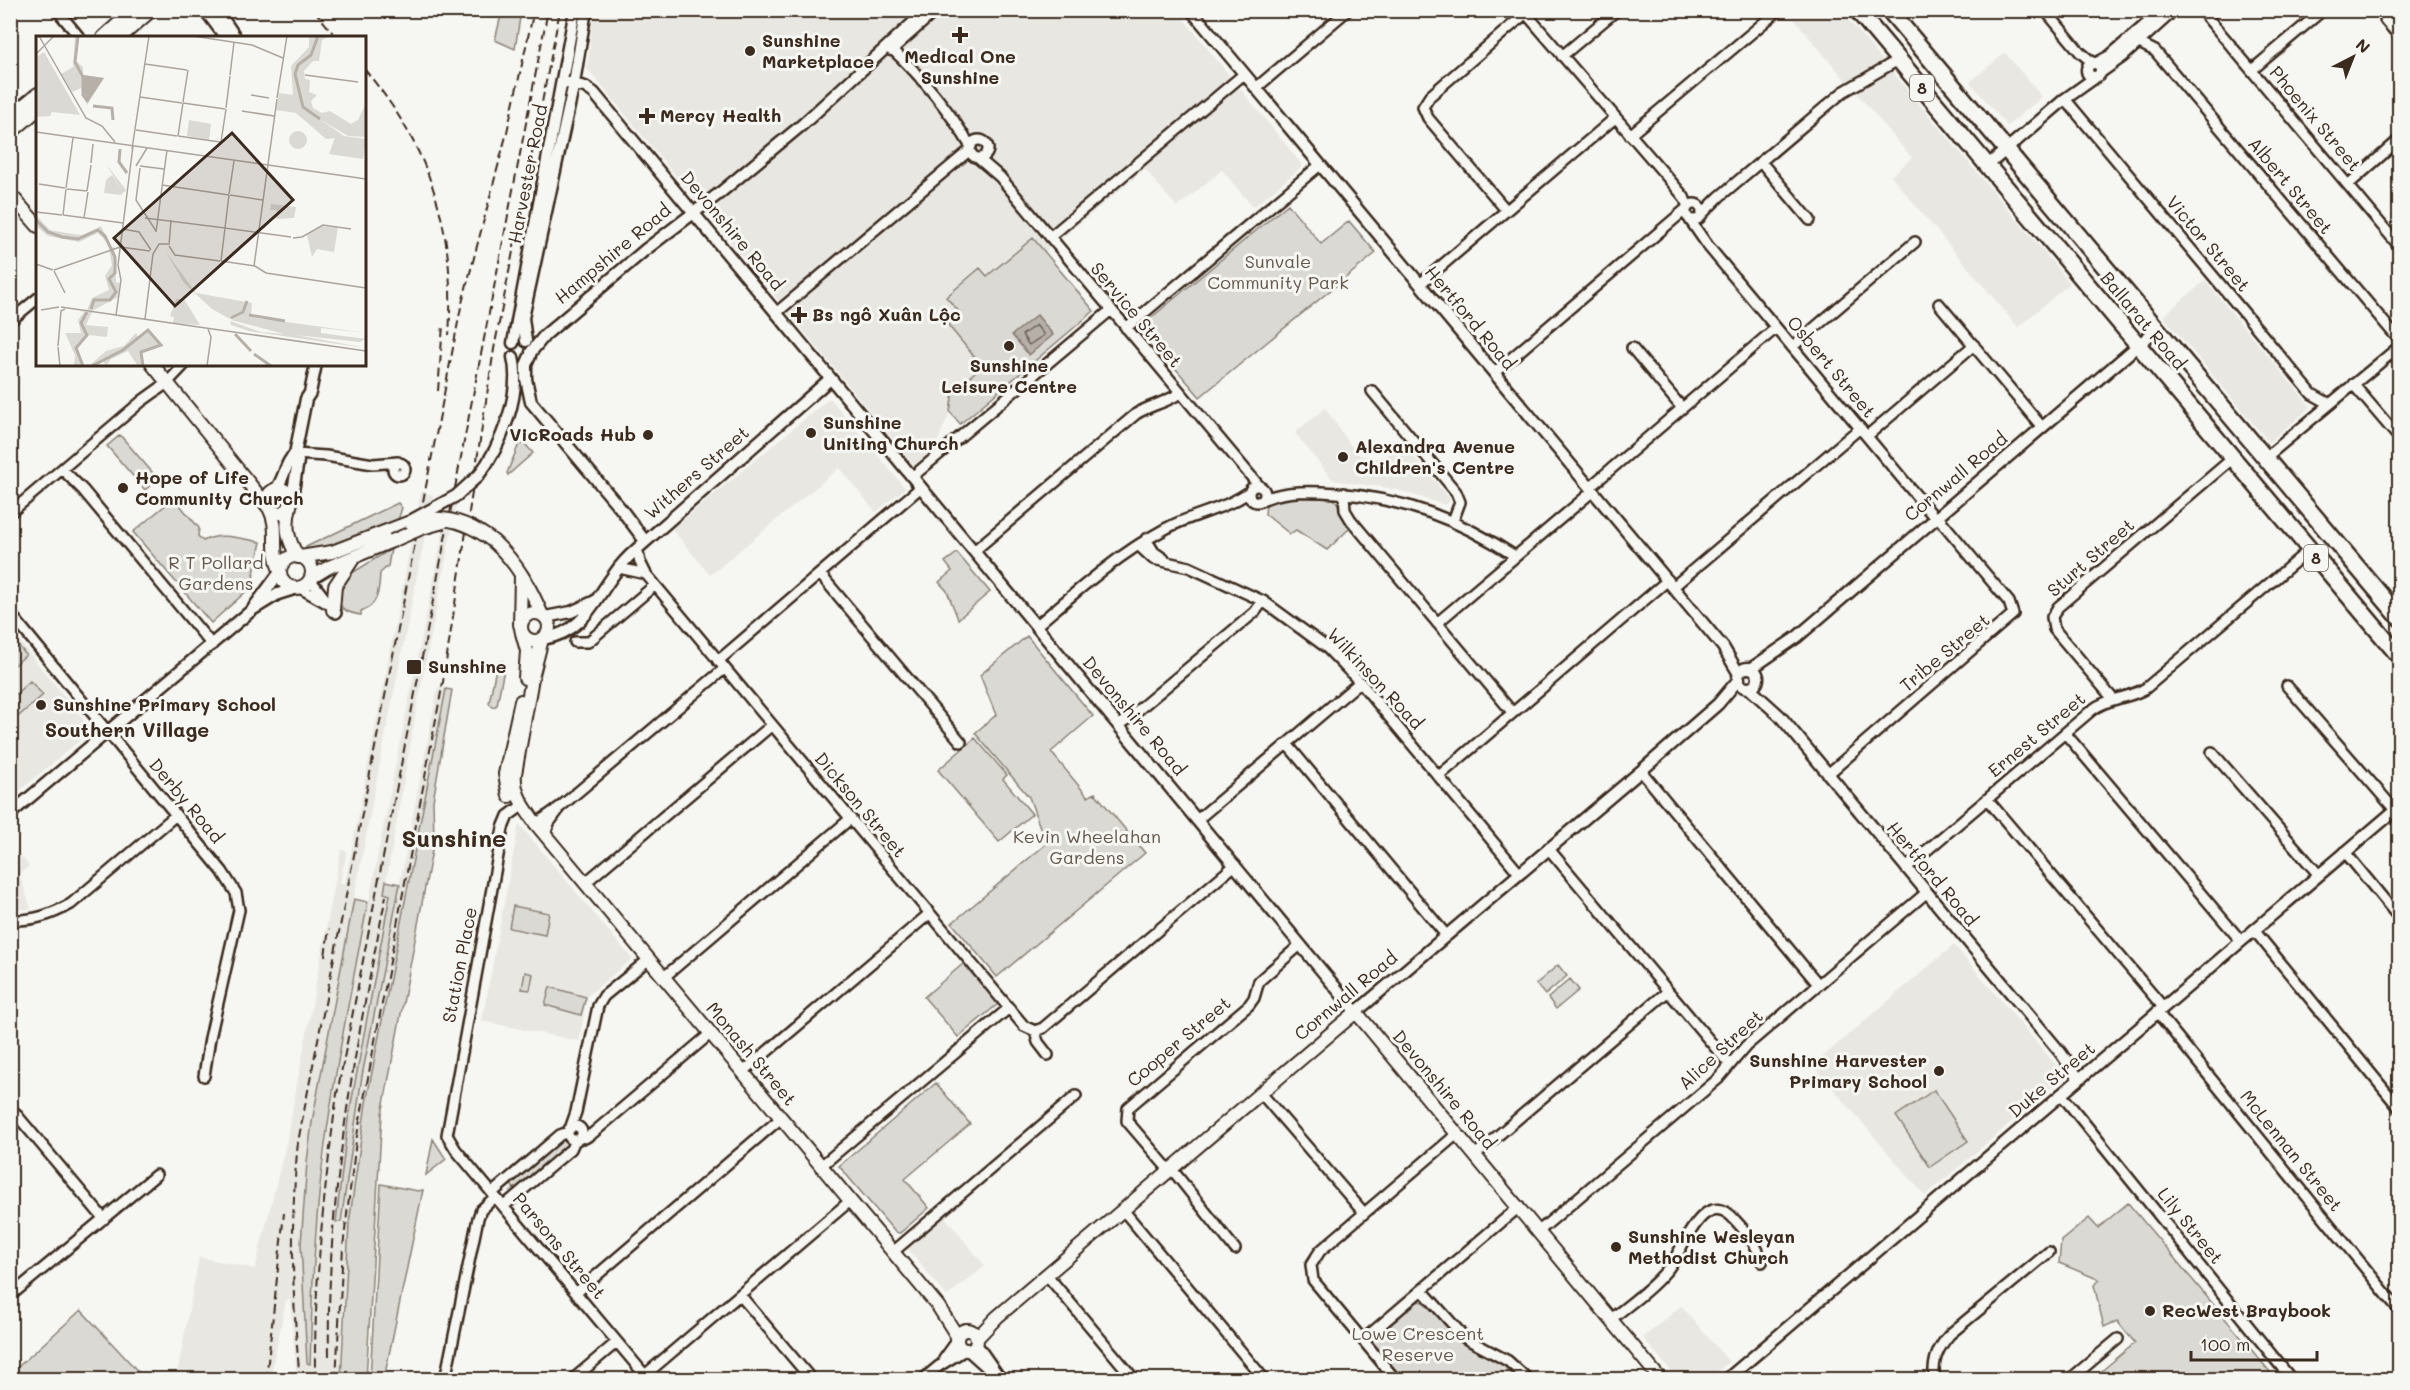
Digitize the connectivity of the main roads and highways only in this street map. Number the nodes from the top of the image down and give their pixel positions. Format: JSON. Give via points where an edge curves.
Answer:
{"nodes":[{"id":1,"x":136,"y":10,"type":"edge"},
{"id":2,"x":150,"y":10,"type":"edge"},
{"id":3,"x":1857,"y":10,"type":"edge"},
{"id":4,"x":1889,"y":10,"type":"edge"},
{"id":5,"x":106,"y":36,"type":"edge"},
{"id":6,"x":120,"y":36,"type":"edge"},
{"id":7,"x":36,"y":97,"type":"edge"},
{"id":8,"x":36,"y":110,"type":"edge"},
{"id":9,"x":10,"y":118,"type":"edge"},
{"id":10,"x":10,"y":132,"type":"edge"},
{"id":11,"x":10,"y":194,"type":"edge"},
{"id":12,"x":36,"y":224,"type":"edge"},
{"id":13,"x":154,"y":366,"type":"edge"},
{"id":14,"x":235,"y":466,"type":"junction"},
{"id":15,"x":275,"y":489,"type":"junction"},
{"id":16,"x":290,"y":504,"type":"junction"},
{"id":17,"x":270,"y":509,"type":"junction"},
{"id":18,"x":456,"y":521,"type":"junction"},
{"id":19,"x":299,"y":557,"type":"junction"},
{"id":20,"x":353,"y":559,"type":"junction"},
{"id":21,"x":280,"y":571,"type":"junction"},
{"id":22,"x":520,"y":572,"type":"junction"},
{"id":23,"x":310,"y":579,"type":"junction"},
{"id":24,"x":332,"y":609,"type":"road end"},
{"id":25,"x":543,"y":616,"type":"junction"},
{"id":26,"x":2400,"y":618,"type":"edge"},
{"id":27,"x":521,"y":631,"type":"junction"},
{"id":28,"x":543,"y":639,"type":"junction"},
{"id":29,"x":2400,"y":657,"type":"edge"},
{"id":30,"x":522,"y":719,"type":"junction"},
{"id":31,"x":1356,"y":1012,"type":"joint"},
{"id":32,"x":967,"y":1340,"type":"joint"},
{"id":33,"x":1661,"y":1380,"type":"edge"}],
"edges":[{"from":1,"to":5,"type":"main road"},
{"from":2,"to":6,"type":"main road"},
{"from":3,"to":29,"type":"highway","name":"Ballarat Road","number":"8"},
{"from":4,"to":26,"type":"highway","name":"Ballarat Road","number":"8"},
{"from":7,"to":9,"type":"main road"},
{"from":8,"to":10,"type":"main road"},
{"from":11,"to":12,"type":"main road"},
{"from":13,"to":14,"type":"main road"},
{"from":14,"to":15,"type":"main road","via":[[260,485]]},
{"from":14,"to":17,"type":"main road"},
{"from":15,"to":16,"type":"main road","via":[[287,492]]},
{"from":15,"to":17,"type":"main road","via":[[267,496]]},
{"from":16,"to":17,"type":"main road","via":[[280,513]]},
{"from":16,"to":19,"type":"main road","via":[[286,533]]},
{"from":17,"to":21,"type":"main road","via":[[276,522],[274,546]]},
{"from":18,"to":19,"type":"main road","bridge":true,"via":[[431,517],[332,552]]},
{"from":18,"to":20,"type":"main road","bridge":true,"via":[[426,526]]},
{"from":18,"to":22,"type":"main road","bridge":true,"via":[[494,542]]},
{"from":19,"to":21,"type":"main road","via":[[288,558]]},
{"from":19,"to":23,"type":"main road","via":[[309,563]]},
{"from":20,"to":23,"type":"main road"},
{"from":20,"to":24,"type":"main road","via":[[335,586]]},
{"from":21,"to":23,"type":"main road","via":[[285,584],[299,588]]},
{"from":22,"to":25,"type":"main road"},
{"from":22,"to":27,"type":"main road"},
{"from":25,"to":27,"type":"main road","via":[[528,614],[521,621]]},
{"from":25,"to":28,"type":"main road","via":[[549,628]]},
{"from":27,"to":28,"type":"main road","via":[[531,641]]},
{"from":27,"to":30,"type":"main road","via":[[527,650]]},
{"from":28,"to":30,"type":"main road"},
{"from":30,"to":32,"type":"main road","name":"Monash Street","via":[[505,774],[508,794]]},
{"from":31,"to":32,"type":"main road","name":"Cornwall Road"},
{"from":31,"to":33,"type":"main road","name":"Devonshire Road"}]}
